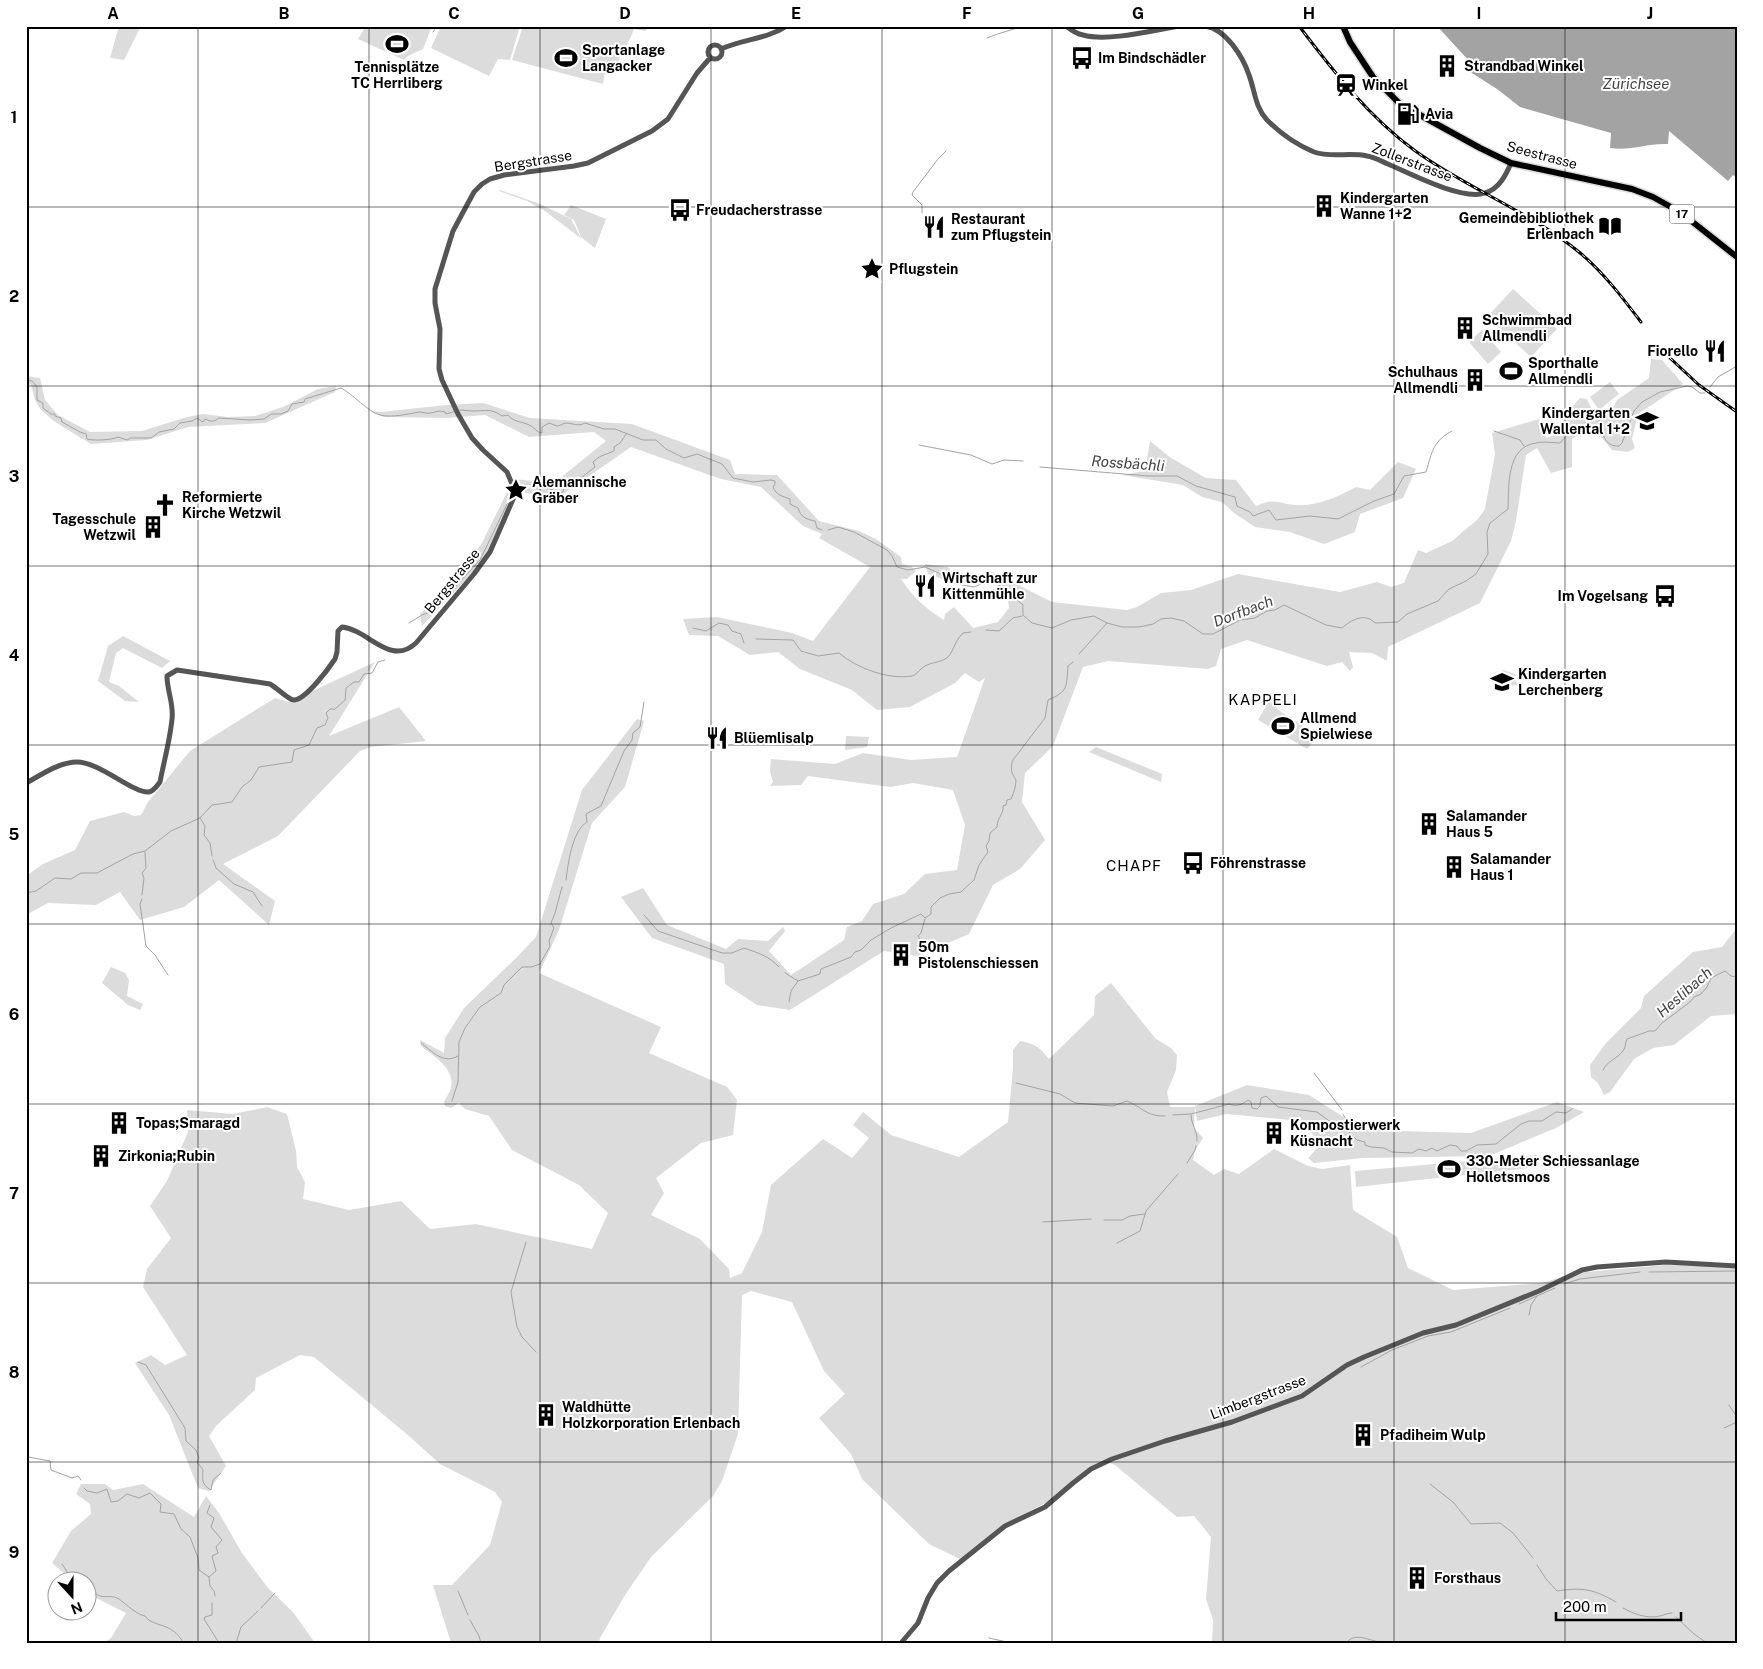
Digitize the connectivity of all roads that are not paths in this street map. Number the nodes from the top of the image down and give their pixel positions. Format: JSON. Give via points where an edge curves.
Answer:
{"nodes":[{"id":1,"x":787,"y":26,"type":"edge"},
{"id":2,"x":1066,"y":26,"type":"edge"},
{"id":3,"x":1180,"y":26,"type":"edge"},
{"id":4,"x":1205,"y":26,"type":"edge"},
{"id":5,"x":1344,"y":26,"type":"edge"},
{"id":6,"x":721,"y":49,"type":"junction"},
{"id":7,"x":710,"y":58,"type":"junction"},
{"id":8,"x":1511,"y":163,"type":"junction"},
{"id":9,"x":1737,"y":257,"type":"edge"},
{"id":10,"x":26,"y":783,"type":"edge"},
{"id":11,"x":1737,"y":1266,"type":"edge"},
{"id":12,"x":901,"y":1643,"type":"edge"}],
"edges":[{"from":1,"to":6,"type":"street","name":"Bergstrasse"},
{"from":2,"to":3,"type":"street","via":[[1080,35],[1095,37]]},
{"from":4,"to":8,"type":"street","name":"Zollerstrasse","via":[[1221,33],[1242,59],[1255,100],[1266,118],[1308,149],[1327,155],[1368,156],[1436,185],[1476,195],[1484,194],[1500,182]]},
{"from":5,"to":8,"type":"main road","name":"Seestrasse","number":"17","via":[[1350,42],[1373,77],[1400,104]]},
{"from":6,"to":7,"type":"street","name":"Bergstrasse","via":[[719,58]]},
{"from":6,"to":7,"type":"street","name":"Bergstrasse","via":[[711,46],[707,52]]},
{"from":7,"to":10,"type":"street","name":"Bergstrasse","via":[[668,118],[652,131],[588,163],[495,177],[474,192],[454,231],[435,288],[440,329],[439,368],[458,414],[472,438],[507,472],[514,497],[490,552],[412,647],[393,651],[352,628],[342,627],[338,631],[335,659],[306,693],[293,700],[270,684],[177,670],[167,676],[172,719],[160,782],[155,789],[148,792],[137,790],[110,773],[79,762],[58,766]]},
{"from":8,"to":9,"type":"main road","name":"Seestrasse","number":"17","via":[[1632,189],[1653,197],[1680,212]]},
{"from":11,"to":12,"type":"street","name":"Limbergstrasse","via":[[1666,1262],[1582,1270],[1456,1325],[1423,1333],[1364,1357],[1302,1396],[1232,1422],[1165,1440],[1112,1459],[1072,1483],[1045,1507],[1005,1526],[949,1571],[928,1598],[918,1624]]}]}
